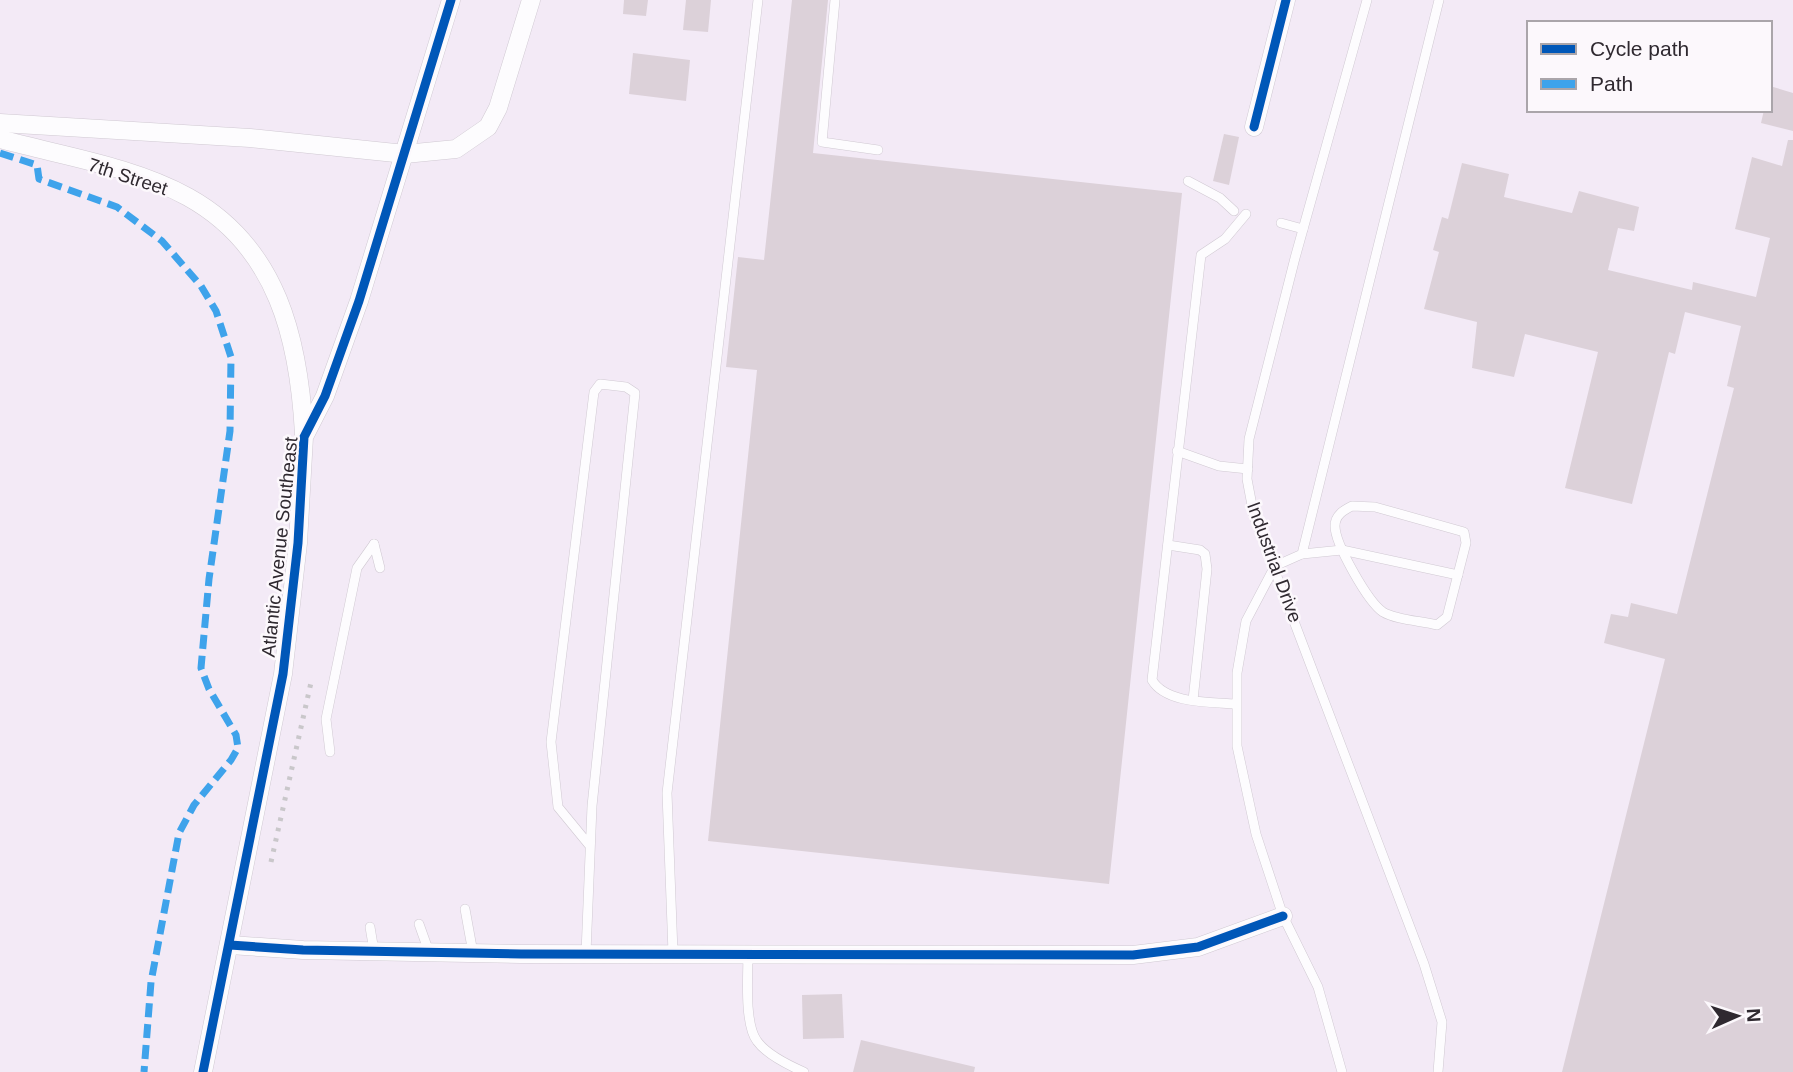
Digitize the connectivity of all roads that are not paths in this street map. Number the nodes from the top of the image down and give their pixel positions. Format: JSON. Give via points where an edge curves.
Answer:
{"nodes":[{"id":1,"x":451,"y":0,"type":"edge"},
{"id":2,"x":531,"y":0,"type":"edge"},
{"id":3,"x":758,"y":0,"type":"edge"},
{"id":4,"x":835,"y":0,"type":"edge"},
{"id":5,"x":1286,"y":0,"type":"edge"},
{"id":6,"x":1367,"y":0,"type":"edge"},
{"id":7,"x":1439,"y":0,"type":"edge"},
{"id":8,"x":0,"y":124,"type":"edge"},
{"id":9,"x":1254,"y":127,"type":"dead end"},
{"id":10,"x":0,"y":139,"type":"edge"},
{"id":11,"x":878,"y":150,"type":"dead end"},
{"id":12,"x":405,"y":154,"type":"junction"},
{"id":13,"x":1188,"y":181,"type":"dead end"},
{"id":14,"x":1234,"y":211,"type":"dead end"},
{"id":15,"x":1246,"y":214,"type":"dead end"},
{"id":16,"x":1281,"y":223,"type":"dead end"},
{"id":17,"x":1303,"y":229,"type":"junction"},
{"id":18,"x":304,"y":438,"type":"junction"},
{"id":19,"x":1177,"y":451,"type":"junction"},
{"id":20,"x":1248,"y":469,"type":"junction"},
{"id":21,"x":1168,"y":545,"type":"junction"},
{"id":22,"x":1342,"y":550,"type":"junction"},
{"id":23,"x":1302,"y":554,"type":"junction"},
{"id":24,"x":1275,"y":566,"type":"junction"},
{"id":25,"x":380,"y":568,"type":"dead end"},
{"id":26,"x":1458,"y":575,"type":"junction"},
{"id":27,"x":1193,"y":700,"type":"junction"},
{"id":28,"x":1235,"y":704,"type":"junction"},
{"id":29,"x":330,"y":752,"type":"dead end"},
{"id":30,"x":590,"y":846,"type":"junction"},
{"id":31,"x":465,"y":909,"type":"dead end"},
{"id":32,"x":1283,"y":916,"type":"junction"},
{"id":33,"x":419,"y":924,"type":"dead end"},
{"id":34,"x":370,"y":927,"type":"dead end"},
{"id":35,"x":230,"y":945,"type":"junction"},
{"id":36,"x":374,"y":951,"type":"junction"},
{"id":37,"x":429,"y":952,"type":"junction"},
{"id":38,"x":473,"y":953,"type":"junction"},
{"id":39,"x":586,"y":953,"type":"junction"},
{"id":40,"x":673,"y":953,"type":"junction"},
{"id":41,"x":748,"y":953,"type":"junction"},
{"id":42,"x":203,"y":1072,"type":"edge"},
{"id":43,"x":804,"y":1072,"type":"edge"},
{"id":44,"x":1342,"y":1072,"type":"edge"},
{"id":45,"x":1438,"y":1072,"type":"edge"}],
"edges":[{"from":1,"to":12,"type":"street","name":"Atlantic Avenue Southeast"},
{"from":2,"to":12,"type":"street","via":[[488,127],[456,149]]},
{"from":3,"to":40,"type":"lane","via":[[667,793]]},
{"from":4,"to":11,"type":"lane","via":[[822,142]]},
{"from":5,"to":9,"type":"street"},
{"from":6,"to":17,"type":"lane","name":"Industrial Drive"},
{"from":7,"to":23,"type":"lane"},
{"from":8,"to":12,"type":"street","via":[[250,138]]},
{"from":10,"to":18,"type":"street","name":"7th Street","via":[[142,177],[189,197],[227,227],[252,253],[286,317],[298,360]]},
{"from":12,"to":18,"type":"street","name":"Atlantic Avenue Southeast","via":[[355,313],[325,396]]},
{"from":13,"to":14,"type":"lane"},
{"from":15,"to":19,"type":"lane","via":[[1225,239],[1201,255]]},
{"from":16,"to":17,"type":"lane"},
{"from":17,"to":20,"type":"lane","name":"Industrial Drive","via":[[1249,439]]},
{"from":18,"to":35,"type":"street","name":"Atlantic Avenue Southeast","via":[[283,674]]},
{"from":19,"to":20,"type":"lane","via":[[1219,466]]},
{"from":19,"to":21,"type":"lane"},
{"from":20,"to":24,"type":"lane","name":"Industrial Drive","via":[[1254,516]]},
{"from":21,"to":27,"type":"lane","via":[[1152,680],[1163,691]]},
{"from":21,"to":27,"type":"lane","via":[[1205,554]]},
{"from":22,"to":23,"type":"lane"},
{"from":22,"to":26,"type":"lane"},
{"from":22,"to":26,"type":"lane","via":[[1384,612],[1437,625],[1447,617]]},
{"from":22,"to":26,"type":"lane","via":[[1335,525],[1340,513],[1352,506],[1375,507],[1464,532],[1466,543]]},
{"from":23,"to":24,"type":"lane"},
{"from":24,"to":28,"type":"lane","via":[[1246,621]]},
{"from":24,"to":45,"type":"lane","name":"Industrial Drive","via":[[1424,964],[1442,1022]]},
{"from":25,"to":29,"type":"lane","via":[[374,544],[357,568],[326,719]]},
{"from":27,"to":28,"type":"lane"},
{"from":28,"to":32,"type":"lane","via":[[1244,782]]},
{"from":30,"to":30,"type":"lane","via":[[635,393],[626,387],[600,384],[594,392],[551,742],[558,807]]},
{"from":30,"to":39,"type":"lane"},
{"from":31,"to":38,"type":"lane"},
{"from":32,"to":41,"type":"street","via":[[1198,947],[1155,954]]},
{"from":32,"to":44,"type":"lane","via":[[1318,987]]},
{"from":33,"to":37,"type":"lane"},
{"from":34,"to":36,"type":"lane"},
{"from":35,"to":36,"type":"street"},
{"from":35,"to":42,"type":"street","name":"Atlantic Avenue Southeast"},
{"from":36,"to":37,"type":"street"},
{"from":37,"to":38,"type":"street"},
{"from":38,"to":39,"type":"street"},
{"from":39,"to":40,"type":"street"},
{"from":40,"to":41,"type":"street"},
{"from":41,"to":43,"type":"lane","via":[[749,1009],[756,1040]]}]}
